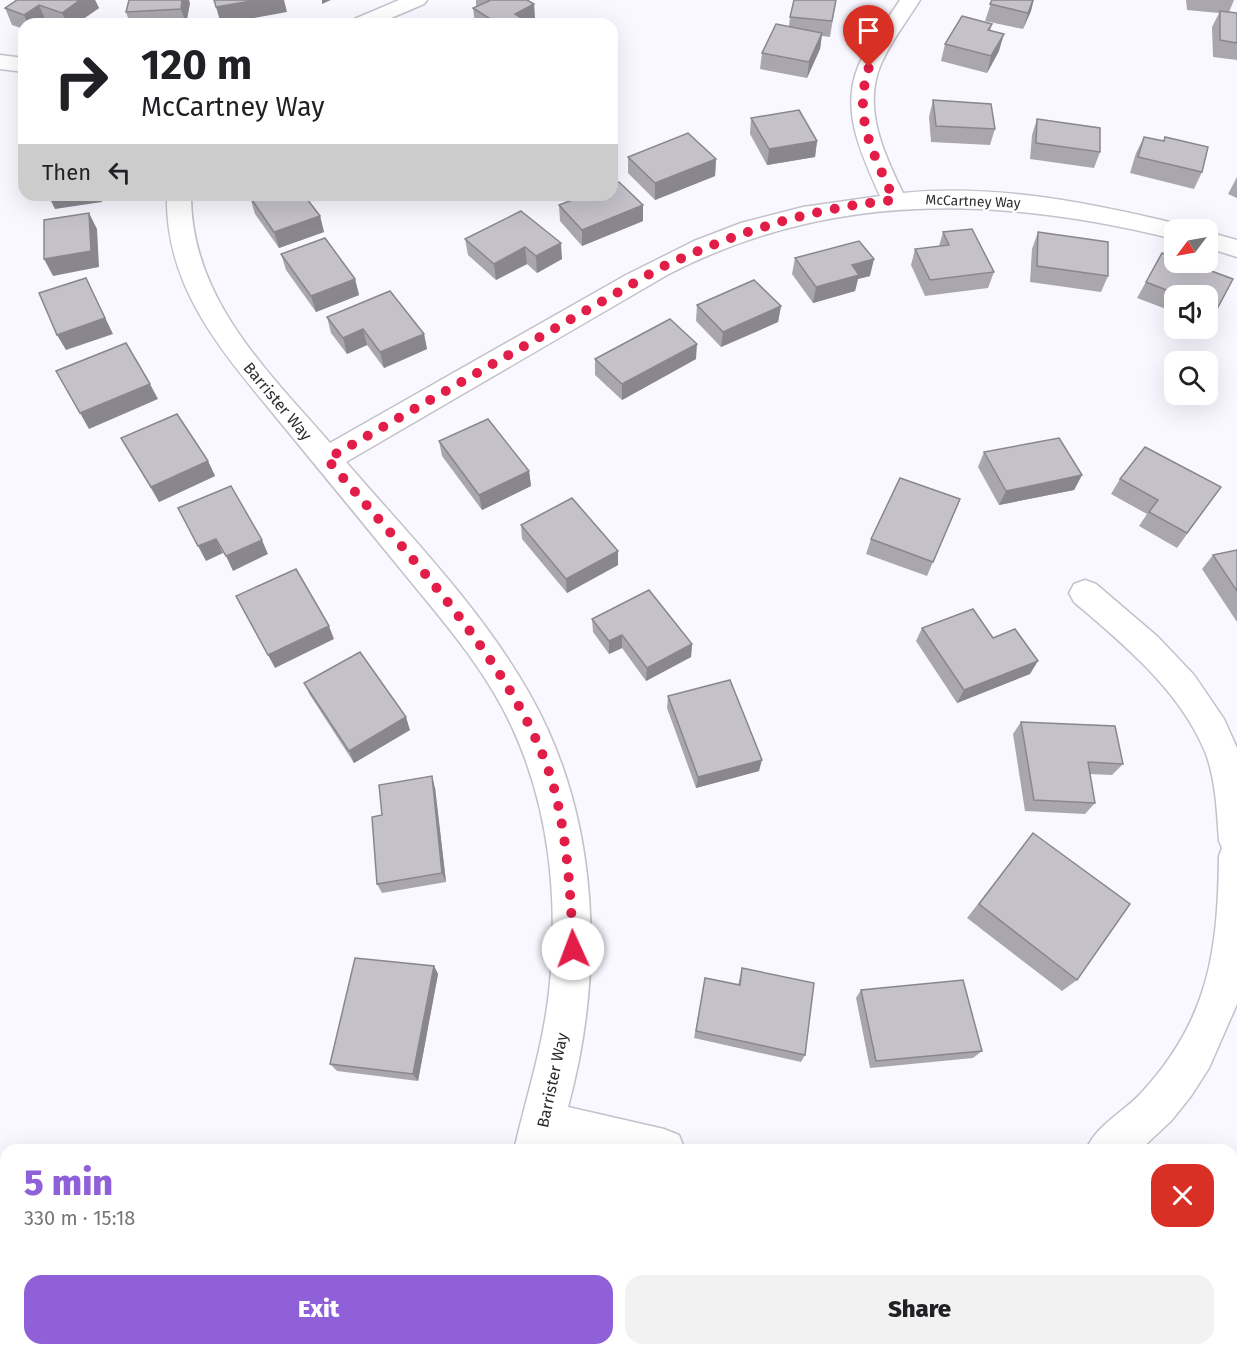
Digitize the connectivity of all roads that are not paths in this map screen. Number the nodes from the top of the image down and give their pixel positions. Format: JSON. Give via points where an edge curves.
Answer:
{"nodes":[{"id":1,"x":417,"y":0,"type":"edge"},
{"id":2,"x":910,"y":0,"type":"edge"},
{"id":3,"x":374,"y":18,"type":"edge"},
{"id":4,"x":0,"y":63,"type":"edge"},
{"id":5,"x":18,"y":64,"type":"edge"},
{"id":6,"x":894,"y":200,"type":"junction"},
{"id":7,"x":179,"y":201,"type":"edge"},
{"id":8,"x":1164,"y":228,"type":"edge"},
{"id":9,"x":1218,"y":243,"type":"edge"},
{"id":10,"x":1237,"y":249,"type":"edge"},
{"id":11,"x":327,"y":459,"type":"junction"},
{"id":12,"x":1086,"y":593,"type":"dead end"},
{"id":13,"x":1237,"y":841,"type":"edge"},
{"id":14,"x":1237,"y":856,"type":"edge"},
{"id":15,"x":540,"y":1136,"type":"edge"},
{"id":16,"x":611,"y":1144,"type":"edge"},
{"id":17,"x":1116,"y":1144,"type":"edge"}],
"edges":[{"from":1,"to":3,"type":"street"},
{"from":2,"to":6,"type":"street","via":[[869,67],[861,101],[872,149]]},
{"from":4,"to":5,"type":"street"},
{"from":6,"to":8,"type":"street","name":"McCartney Way","via":[[1011,201],[1114,215]]},
{"from":6,"to":11,"type":"street","name":"McCartney Way","via":[[820,211],[720,240],[662,267]]},
{"from":7,"to":11,"type":"street","name":"Barrister Way","via":[[188,260],[199,291],[224,336]]},
{"from":9,"to":10,"type":"street"},
{"from":11,"to":15,"type":"street","name":"Barrister Way","via":[[447,602],[512,694],[538,746],[556,799],[570,885],[573,949],[561,1055]]},
{"from":12,"to":13,"type":"street","via":[[1153,650],[1177,677],[1209,725],[1223,756],[1234,799]]},
{"from":14,"to":17,"type":"street","via":[[1236,929],[1221,997],[1198,1052],[1179,1082],[1133,1132]]},
{"from":15,"to":16,"type":"street"}]}
